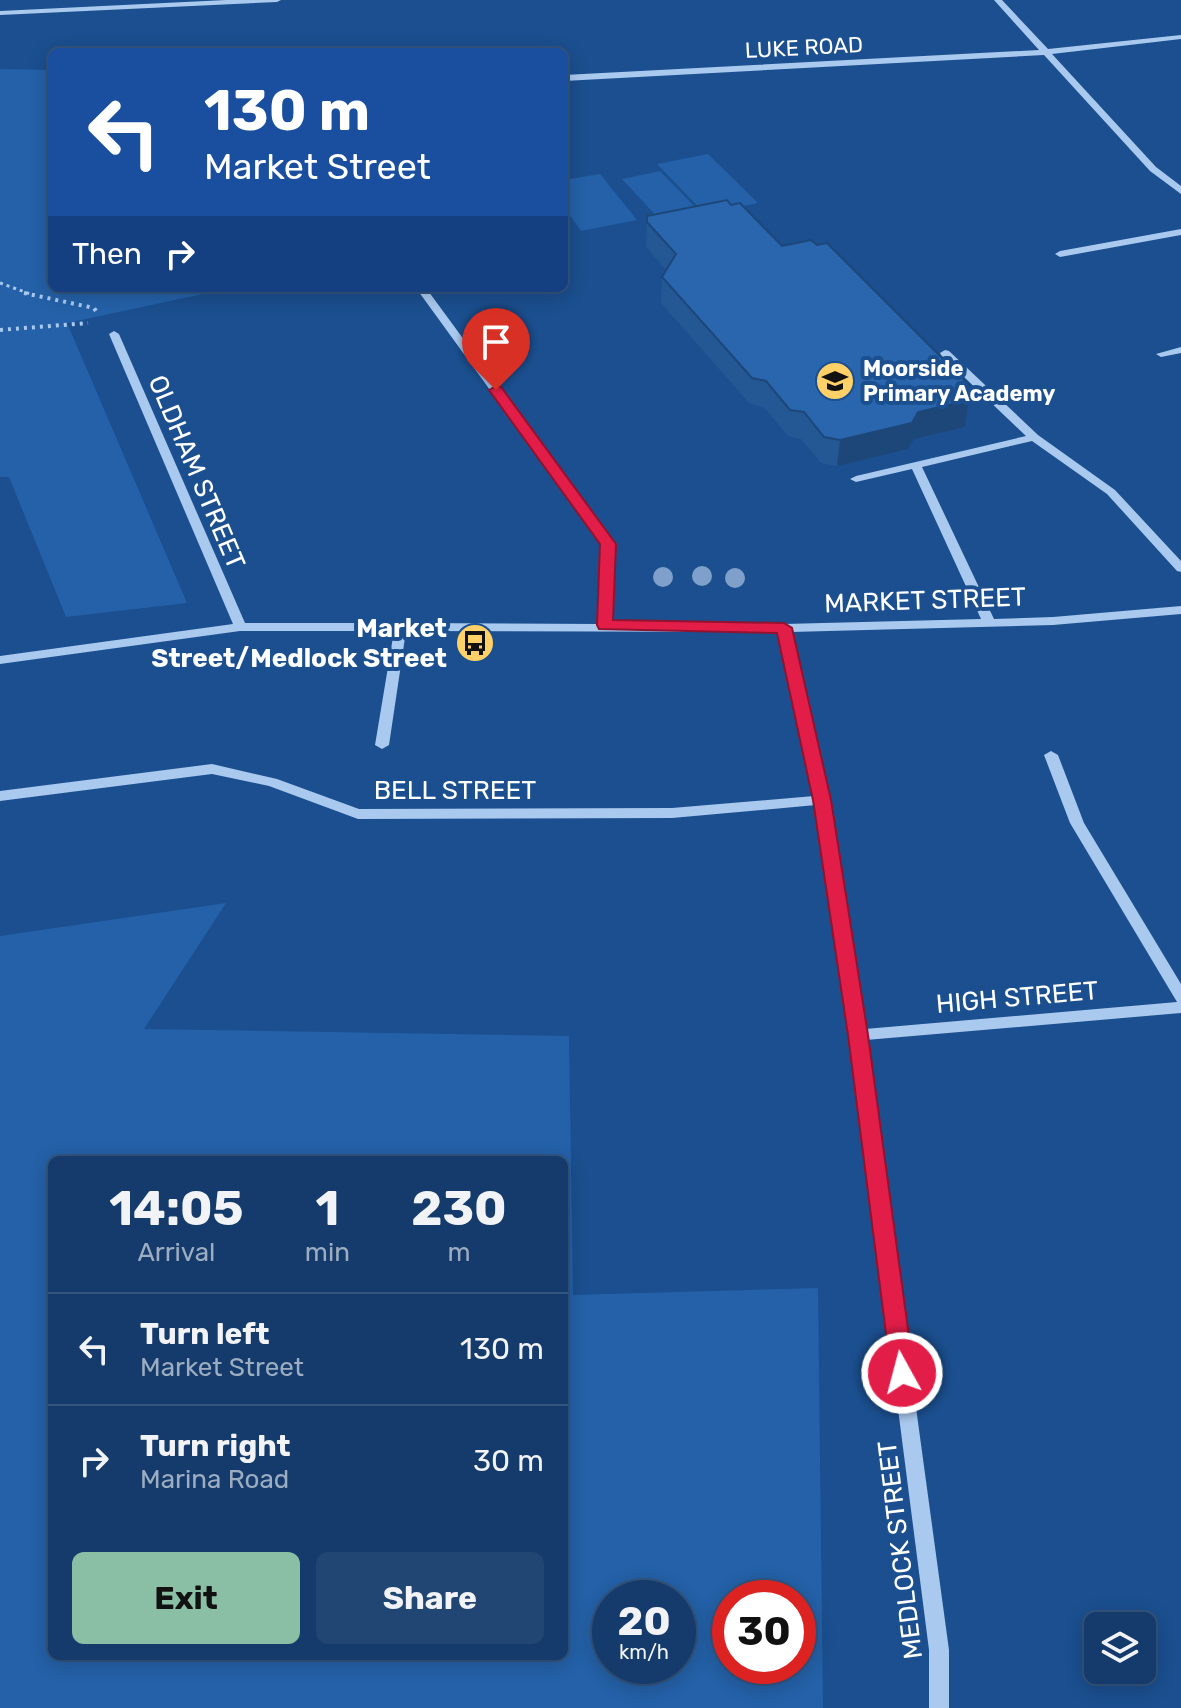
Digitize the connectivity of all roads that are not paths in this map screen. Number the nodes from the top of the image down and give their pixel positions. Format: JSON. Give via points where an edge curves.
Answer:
{"nodes":[{"id":1,"x":277,"y":0,"type":"edge"},
{"id":2,"x":998,"y":0,"type":"edge"},
{"id":3,"x":227,"y":1,"type":"edge"},
{"id":4,"x":0,"y":13,"type":"edge"},
{"id":5,"x":1181,"y":37,"type":"edge"},
{"id":6,"x":1046,"y":52,"type":"junction"},
{"id":7,"x":568,"y":78,"type":"edge"},
{"id":8,"x":1181,"y":191,"type":"edge"},
{"id":9,"x":1181,"y":232,"type":"edge"},
{"id":10,"x":1060,"y":254,"type":"dead end"},
{"id":11,"x":424,"y":292,"type":"edge"},
{"id":12,"x":114,"y":334,"type":"road end"},
{"id":13,"x":1181,"y":350,"type":"edge"},
{"id":14,"x":945,"y":353,"type":"dead end"},
{"id":15,"x":1161,"y":354,"type":"dead end"},
{"id":16,"x":1034,"y":437,"type":"junction"},
{"id":17,"x":916,"y":465,"type":"junction"},
{"id":18,"x":856,"y":479,"type":"dead end"},
{"id":19,"x":1181,"y":568,"type":"edge"},
{"id":20,"x":1181,"y":610,"type":"edge"},
{"id":21,"x":989,"y":622,"type":"junction"},
{"id":22,"x":401,"y":625,"type":"junction"},
{"id":23,"x":605,"y":625,"type":"junction"},
{"id":24,"x":240,"y":627,"type":"junction"},
{"id":25,"x":784,"y":628,"type":"junction"},
{"id":26,"x":0,"y":660,"type":"edge"},
{"id":27,"x":382,"y":745,"type":"dead end"},
{"id":28,"x":1051,"y":755,"type":"dead end"},
{"id":29,"x":0,"y":796,"type":"edge"},
{"id":30,"x":822,"y":800,"type":"junction"},
{"id":31,"x":1181,"y":997,"type":"edge"},
{"id":32,"x":1181,"y":1007,"type":"edge"},
{"id":33,"x":858,"y":1035,"type":"junction"},
{"id":34,"x":939,"y":1708,"type":"edge"}],
"edges":[{"from":1,"to":3,"type":"street"},
{"from":2,"to":6,"type":"street"},
{"from":3,"to":4,"type":"street"},
{"from":5,"to":6,"type":"street","name":"LUKE ROAD"},
{"from":6,"to":7,"type":"street","name":"LUKE ROAD"},
{"from":6,"to":8,"type":"street","via":[[1153,169]]},
{"from":9,"to":10,"type":"street"},
{"from":11,"to":23,"type":"street","via":[[608,544]]},
{"from":12,"to":24,"type":"street","name":"OLDHAM STREET"},
{"from":13,"to":15,"type":"street"},
{"from":14,"to":16,"type":"street"},
{"from":16,"to":17,"type":"street"},
{"from":16,"to":19,"type":"street","via":[[1111,492]]},
{"from":17,"to":18,"type":"street"},
{"from":17,"to":21,"type":"street"},
{"from":20,"to":21,"type":"street","name":"MARKET STREET"},
{"from":21,"to":25,"type":"street","name":"MARKET STREET"},
{"from":22,"to":23,"type":"street","name":"MARKET STREET"},
{"from":22,"to":24,"type":"street","name":"MARKET STREET"},
{"from":22,"to":27,"type":"street"},
{"from":23,"to":25,"type":"street","name":"MARKET STREET"},
{"from":24,"to":26,"type":"street","name":"MARKET STREET"},
{"from":25,"to":30,"type":"street","name":"MEDLOCK STREET"},
{"from":28,"to":31,"type":"street","via":[[1077,823]]},
{"from":29,"to":30,"type":"street","name":"BELL STREET","via":[[212,769],[272,782],[358,814],[672,813]]},
{"from":30,"to":33,"type":"street","name":"MEDLOCK STREET"},
{"from":32,"to":33,"type":"street","name":"HIGH STREET"},
{"from":33,"to":34,"type":"street","name":"MEDLOCK STREET","via":[[939,1650]]}]}
